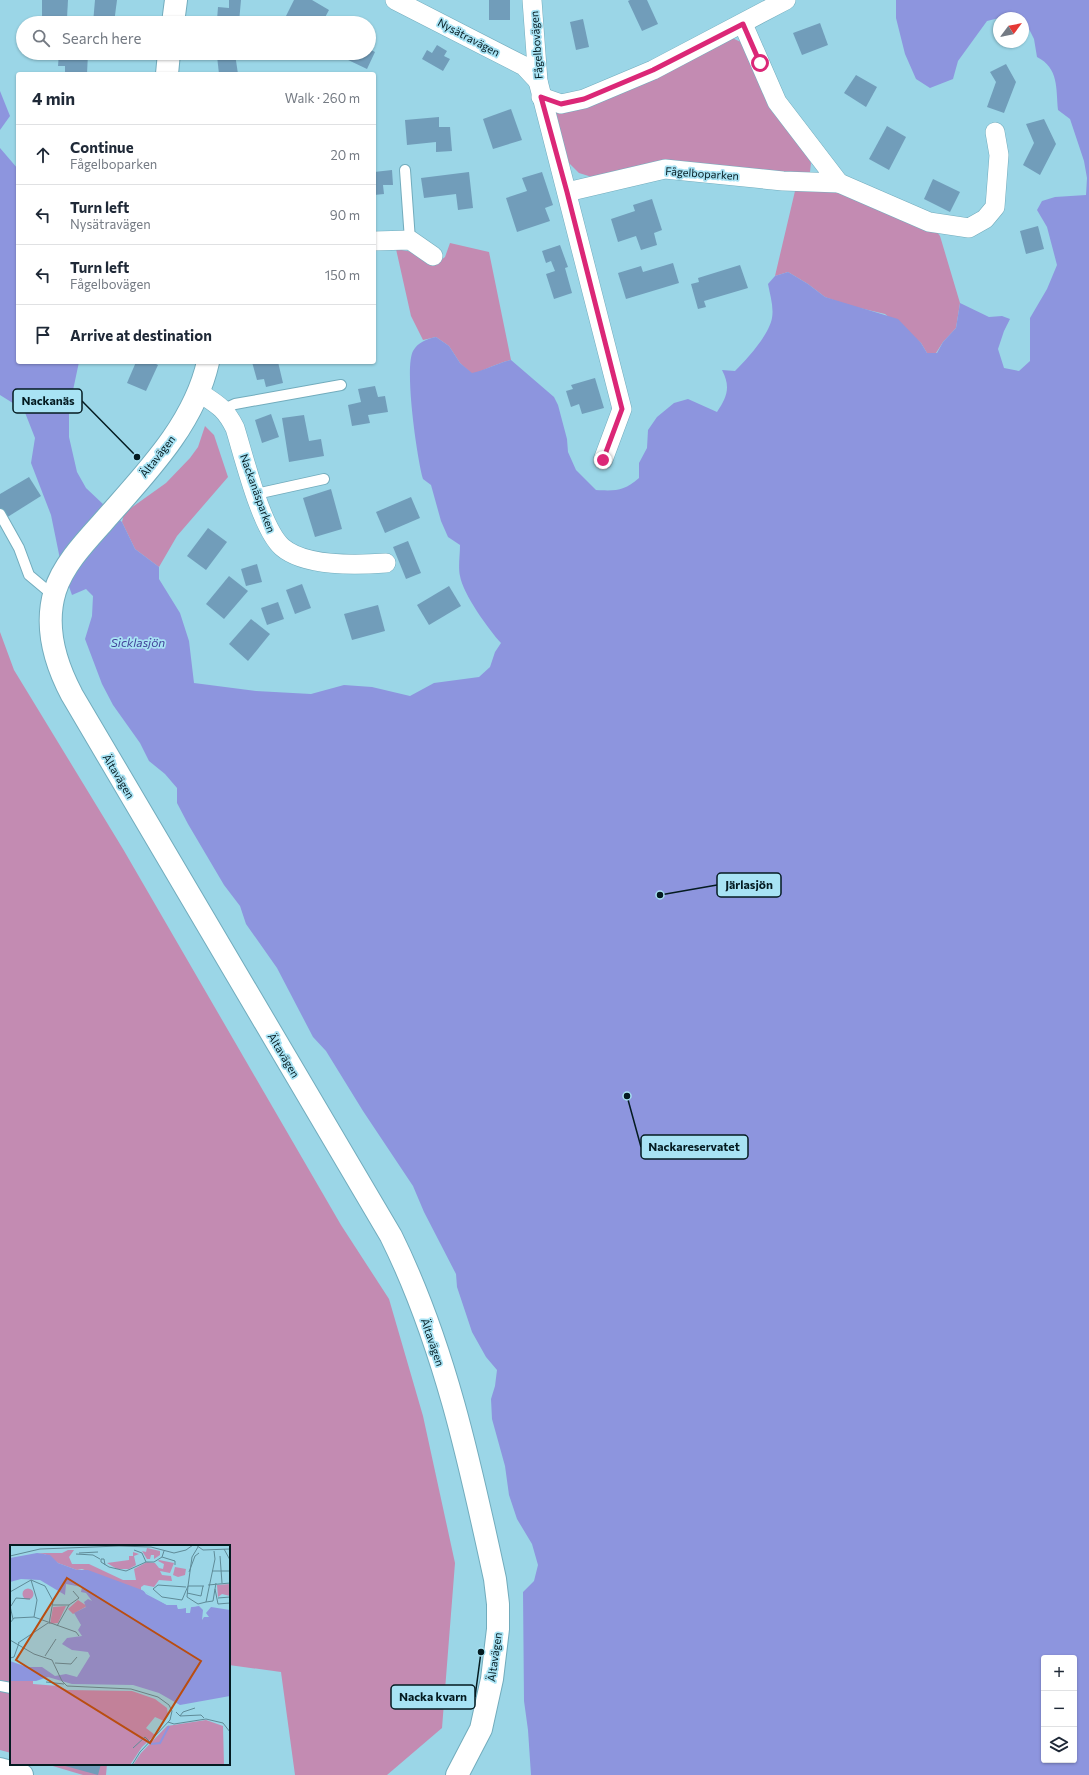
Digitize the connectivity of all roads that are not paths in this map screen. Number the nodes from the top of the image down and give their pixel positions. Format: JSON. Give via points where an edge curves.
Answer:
{"nodes":[{"id":1,"x":176,"y":0,"type":"edge"},
{"id":2,"x":395,"y":0,"type":"edge"},
{"id":3,"x":532,"y":0,"type":"edge"},
{"id":4,"x":786,"y":0,"type":"edge"},
{"id":5,"x":174,"y":16,"type":"edge"},
{"id":6,"x":743,"y":24,"type":"junction"},
{"id":7,"x":168,"y":60,"type":"edge"},
{"id":8,"x":167,"y":72,"type":"edge"},
{"id":9,"x":540,"y":89,"type":"junction"},
{"id":10,"x":995,"y":132,"type":"dead end"},
{"id":11,"x":405,"y":170,"type":"dead end"},
{"id":12,"x":839,"y":183,"type":"junction"},
{"id":13,"x":567,"y":192,"type":"junction"},
{"id":14,"x":410,"y":240,"type":"junction"},
{"id":15,"x":376,"y":241,"type":"edge"},
{"id":16,"x":433,"y":256,"type":"dead end"},
{"id":17,"x":207,"y":364,"type":"edge"},
{"id":18,"x":341,"y":385,"type":"dead end"},
{"id":19,"x":200,"y":392,"type":"junction"},
{"id":20,"x":224,"y":409,"type":"junction"},
{"id":21,"x":603,"y":460,"type":"dead end"},
{"id":22,"x":324,"y":479,"type":"dead end"},
{"id":23,"x":256,"y":494,"type":"junction"},
{"id":24,"x":0,"y":514,"type":"edge"},
{"id":25,"x":386,"y":563,"type":"dead end"},
{"id":26,"x":55,"y":593,"type":"junction"},
{"id":27,"x":0,"y":1686,"type":"edge"},
{"id":28,"x":10,"y":1688,"type":"edge"},
{"id":29,"x":457,"y":1775,"type":"edge"}],
"edges":[{"from":1,"to":5,"type":"main road"},
{"from":2,"to":9,"type":"street","name":"Nysätravägen","via":[[524,66]]},
{"from":3,"to":9,"type":"street","name":"Fågelbovägen"},
{"from":4,"to":6,"type":"street","name":"Nysätravägen"},
{"from":6,"to":9,"type":"street","name":"Nysätravägen","via":[[653,70],[584,99],[561,104]]},
{"from":6,"to":12,"type":"street","name":"Fågelboparken","via":[[777,102]]},
{"from":7,"to":8,"type":"main road"},
{"from":9,"to":13,"type":"street","name":"Fågelbovägen"},
{"from":10,"to":12,"type":"street","name":"Fågelboparken","via":[[999,155],[995,207],[985,219],[969,228],[929,222]]},
{"from":11,"to":14,"type":"lane"},
{"from":12,"to":13,"type":"street","name":"Fågelboparken","via":[[783,181],[665,169]]},
{"from":13,"to":21,"type":"street","name":"Fågelbovägen","via":[[622,409]]},
{"from":14,"to":15,"type":"street"},
{"from":14,"to":16,"type":"street"},
{"from":17,"to":19,"type":"main road","name":"Ältavägen"},
{"from":18,"to":20,"type":"lane","via":[[236,404]]},
{"from":19,"to":20,"type":"street","name":"Nackanäsparken"},
{"from":19,"to":26,"type":"main road","name":"Ältavägen","via":[[187,418],[70,562]]},
{"from":20,"to":23,"type":"street","name":"Nackanäsparken","via":[[235,428]]},
{"from":22,"to":23,"type":"lane"},
{"from":23,"to":25,"type":"street","name":"Nackanäsparken","via":[[268,528],[283,547],[293,554],[326,564]]},
{"from":24,"to":26,"type":"lane","via":[[19,548],[29,575]]},
{"from":26,"to":29,"type":"main road","name":"Ältavägen","via":[[50,620],[61,675],[391,1236],[409,1272],[454,1402],[495,1579],[498,1604],[492,1679],[481,1729]]},
{"from":27,"to":28,"type":"lane"}]}
